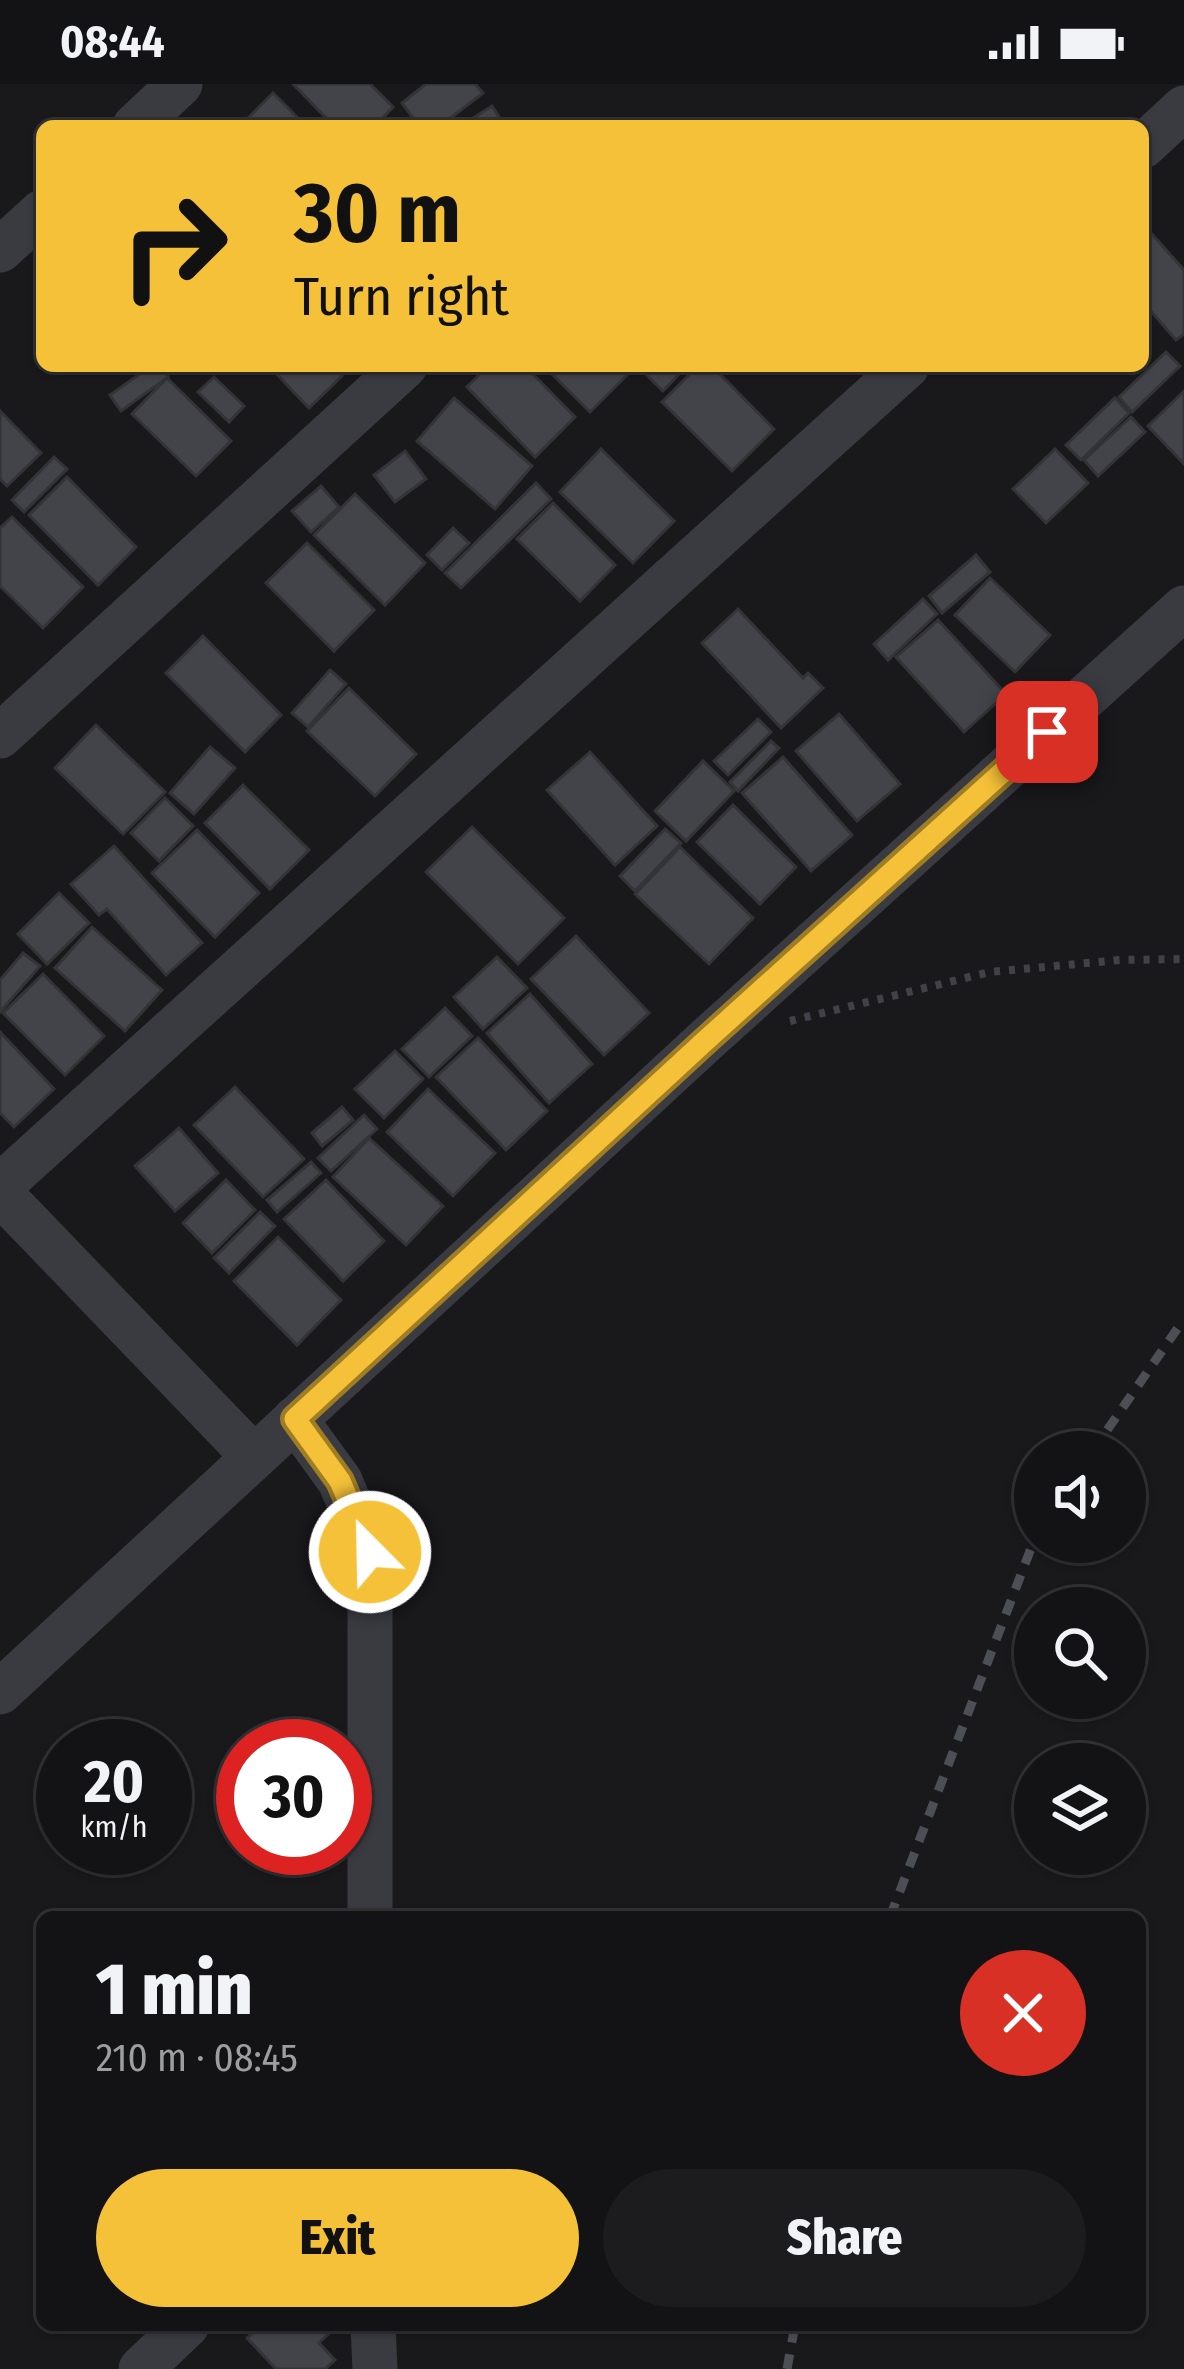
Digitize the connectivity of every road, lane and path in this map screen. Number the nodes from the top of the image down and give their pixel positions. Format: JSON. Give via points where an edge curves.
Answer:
{"nodes":[{"id":1,"x":180,"y":84,"type":"edge"},
{"id":2,"x":1184,"y":108,"type":"edge"},
{"id":3,"x":141,"y":120,"type":"edge"},
{"id":4,"x":1149,"y":140,"type":"edge"},
{"id":5,"x":36,"y":217,"type":"edge"},
{"id":6,"x":0,"y":250,"type":"edge"},
{"id":7,"x":398,"y":372,"type":"edge"},
{"id":8,"x":879,"y":376,"type":"edge"},
{"id":9,"x":1184,"y":608,"type":"edge"},
{"id":10,"x":0,"y":736,"type":"edge"},
{"id":11,"x":1184,"y":959,"type":"edge"},
{"id":12,"x":770,"y":1026,"type":"dead end"},
{"id":13,"x":0,"y":1189,"type":"edge"},
{"id":14,"x":295,"y":1419,"type":"junction"},
{"id":15,"x":254,"y":1457,"type":"junction"},
{"id":16,"x":0,"y":1692,"type":"edge"},
{"id":17,"x":370,"y":1911,"type":"edge"},
{"id":18,"x":181,"y":2331,"type":"edge"},
{"id":19,"x":373,"y":2331,"type":"edge"},
{"id":20,"x":141,"y":2369,"type":"edge"},
{"id":21,"x":375,"y":2369,"type":"edge"}],
"edges":[{"from":1,"to":3,"type":"street"},
{"from":2,"to":4,"type":"street"},
{"from":5,"to":6,"type":"street"},
{"from":7,"to":10,"type":"street"},
{"from":8,"to":13,"type":"street"},
{"from":9,"to":14,"type":"street"},
{"from":11,"to":12,"type":"path","via":[[990,972]]},
{"from":13,"to":15,"type":"street"},
{"from":14,"to":15,"type":"street"},
{"from":14,"to":17,"type":"street","via":[[340,1481],[370,1552]]},
{"from":15,"to":16,"type":"street"},
{"from":18,"to":20,"type":"street"},
{"from":19,"to":21,"type":"street"}]}
